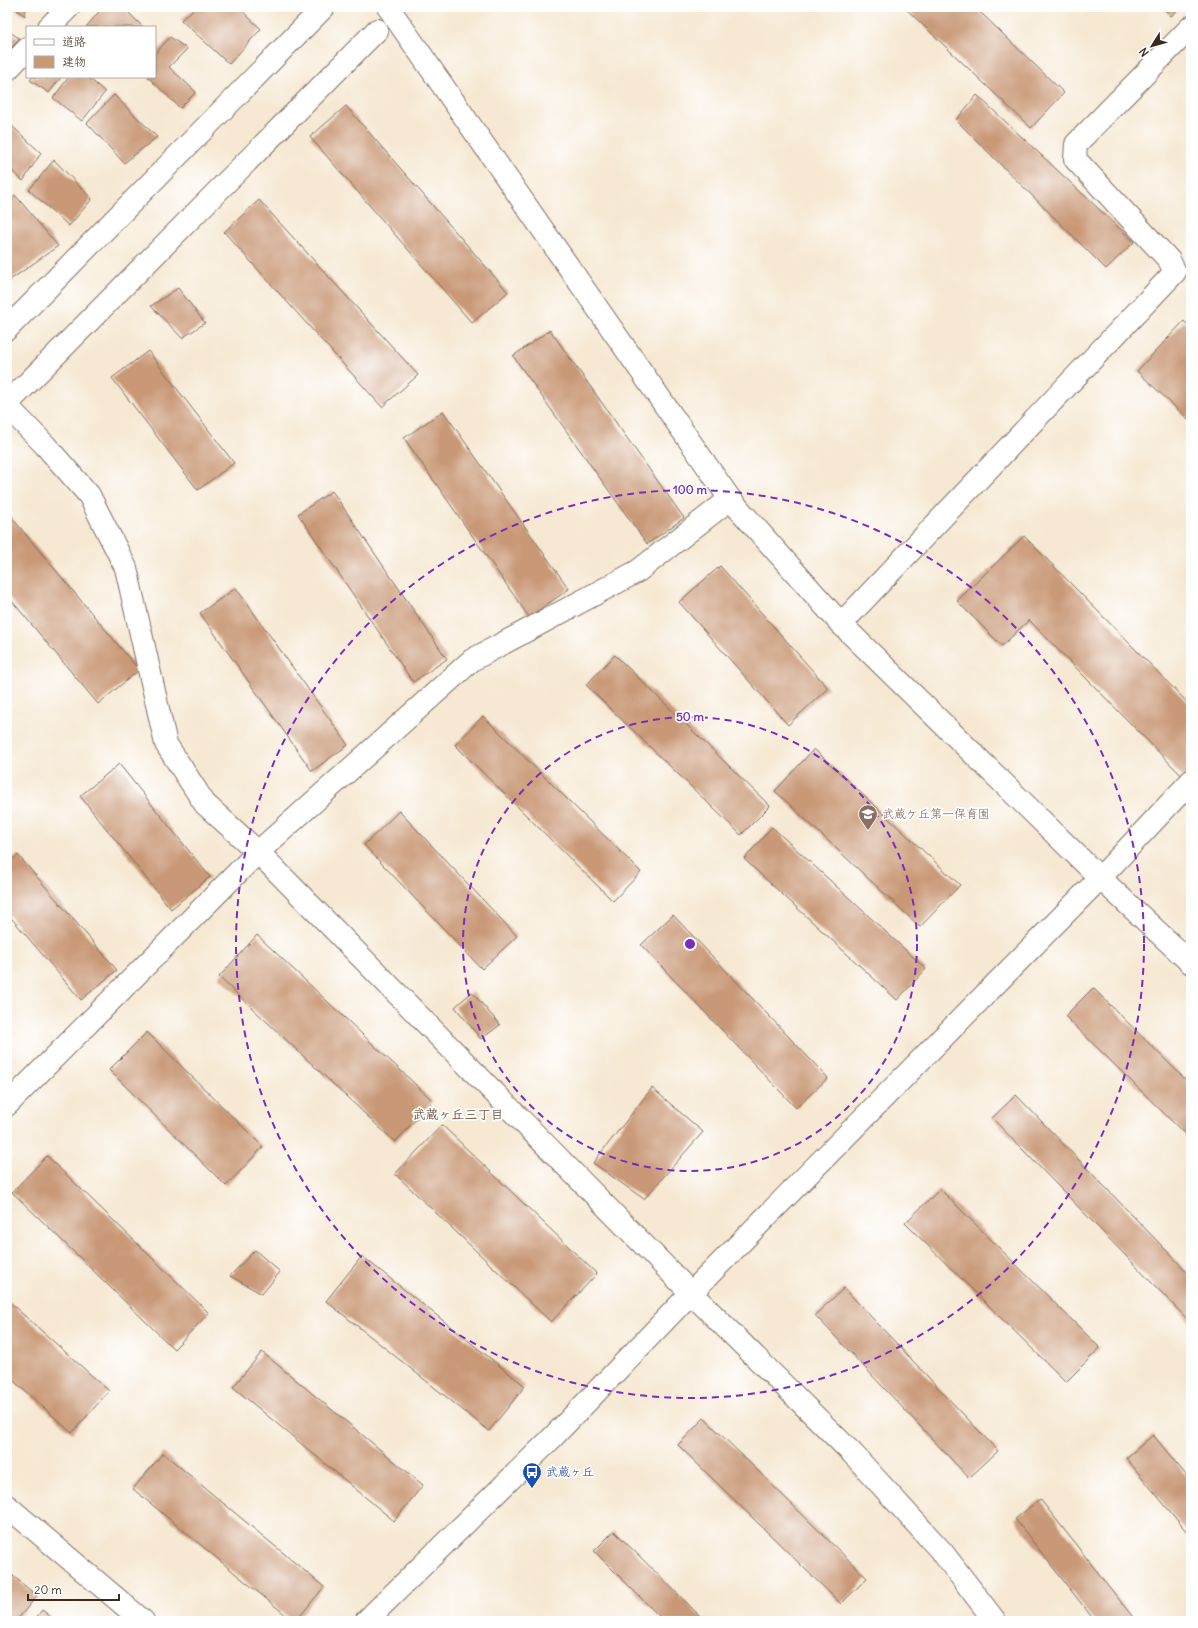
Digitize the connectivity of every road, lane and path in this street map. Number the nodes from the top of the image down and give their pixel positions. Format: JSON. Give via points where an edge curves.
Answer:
{"nodes":[{"id":1,"x":69,"y":7,"type":"edge"},
{"id":2,"x":324,"y":7,"type":"edge"},
{"id":3,"x":388,"y":7,"type":"edge"},
{"id":4,"x":50,"y":26,"type":"edge"},
{"id":5,"x":1191,"y":27,"type":"edge"},
{"id":6,"x":377,"y":30,"type":"dead end"},
{"id":7,"x":26,"y":50,"type":"edge"},
{"id":8,"x":7,"y":70,"type":"edge"},
{"id":9,"x":7,"y":329,"type":"edge"},
{"id":10,"x":7,"y":405,"type":"edge"},
{"id":11,"x":730,"y":499,"type":"junction"},
{"id":12,"x":841,"y":624,"type":"junction"},
{"id":13,"x":1191,"y":781,"type":"edge"},
{"id":14,"x":258,"y":852,"type":"junction"},
{"id":15,"x":1100,"y":878,"type":"junction"},
{"id":16,"x":1191,"y":963,"type":"edge"},
{"id":17,"x":7,"y":1106,"type":"edge"},
{"id":18,"x":691,"y":1293,"type":"junction"},
{"id":19,"x":7,"y":1506,"type":"edge"},
{"id":20,"x":143,"y":1621,"type":"edge"},
{"id":21,"x":366,"y":1621,"type":"edge"},
{"id":22,"x":995,"y":1621,"type":"edge"}],
"edges":[{"from":1,"to":4,"type":"street"},
{"from":2,"to":9,"type":"street"},
{"from":3,"to":11,"type":"street"},
{"from":5,"to":12,"type":"street","via":[[1076,144],[1075,159],[1169,260],[1175,272]]},
{"from":6,"to":10,"type":"street"},
{"from":7,"to":8,"type":"street"},
{"from":10,"to":14,"type":"street","via":[[89,495],[126,568],[166,744],[205,804]]},
{"from":11,"to":12,"type":"street"},
{"from":11,"to":14,"type":"street","via":[[638,571],[472,660]]},
{"from":12,"to":15,"type":"street"},
{"from":13,"to":15,"type":"street"},
{"from":14,"to":17,"type":"street"},
{"from":14,"to":18,"type":"street"},
{"from":15,"to":16,"type":"street"},
{"from":15,"to":18,"type":"street"},
{"from":18,"to":21,"type":"street","via":[[552,1438]]},
{"from":18,"to":22,"type":"street","via":[[853,1454],[943,1553]]},
{"from":19,"to":20,"type":"street"}]}
